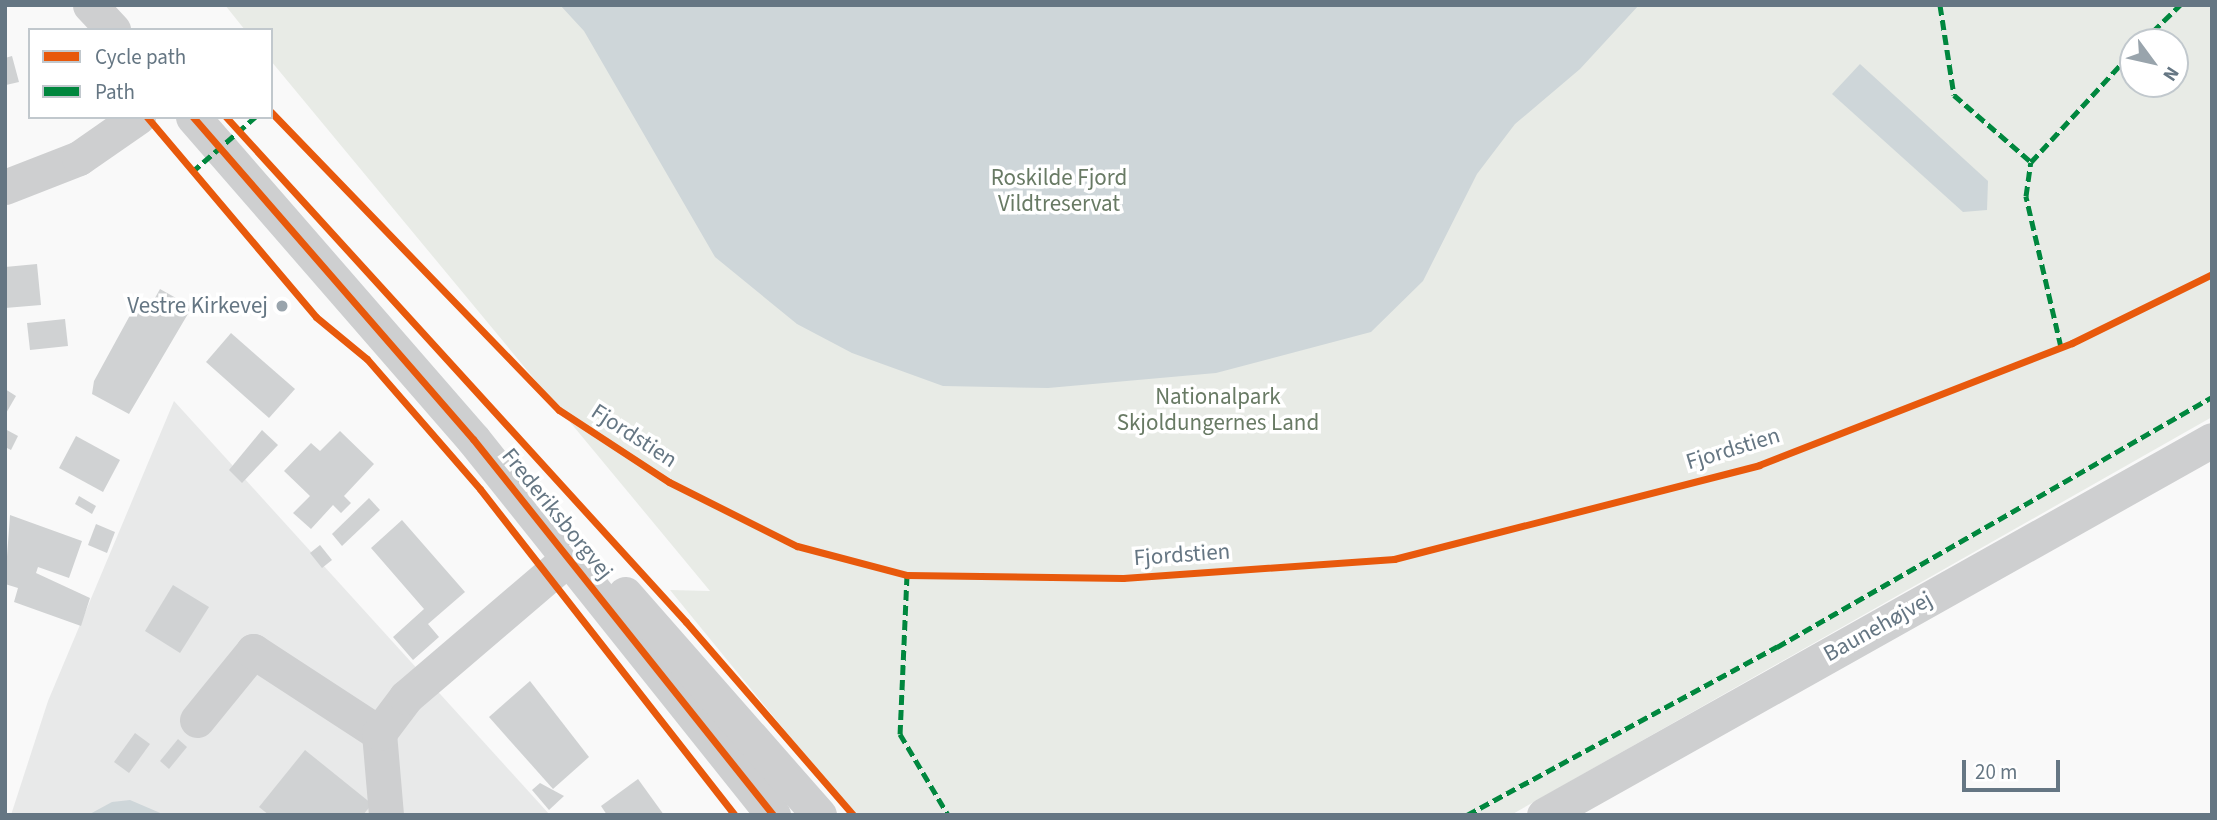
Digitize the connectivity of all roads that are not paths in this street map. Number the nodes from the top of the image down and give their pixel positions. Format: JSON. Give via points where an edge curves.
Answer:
{"nodes":[{"id":1,"x":90,"y":5,"type":"edge"},
{"id":2,"x":111,"y":28,"type":"edge"},
{"id":3,"x":135,"y":119,"type":"edge"},
{"id":4,"x":194,"y":119,"type":"edge"},
{"id":5,"x":5,"y":187,"type":"edge"},
{"id":6,"x":473,"y":439,"type":"junction"},
{"id":7,"x":2212,"y":440,"type":"edge"},
{"id":8,"x":569,"y":558,"type":"junction"},
{"id":9,"x":197,"y":720,"type":"dead end"},
{"id":10,"x":379,"y":733,"type":"junction"},
{"id":11,"x":1557,"y":812,"type":"edge"},
{"id":12,"x":386,"y":815,"type":"edge"},
{"id":13,"x":773,"y":815,"type":"edge"},
{"id":14,"x":819,"y":815,"type":"edge"}],
"edges":[{"from":1,"to":2,"type":"street"},
{"from":3,"to":5,"type":"street","via":[[79,158]]},
{"from":4,"to":6,"type":"street","name":"Frederiksborgvej"},
{"from":6,"to":8,"type":"street","name":"Frederiksborgvej"},
{"from":6,"to":14,"type":"street","name":"Frederiksborgvej","via":[[591,555]]},
{"from":7,"to":11,"type":"street","name":"Baunehøjvej"},
{"from":8,"to":10,"type":"street","via":[[406,697]]},
{"from":8,"to":13,"type":"street","name":"Frederiksborgvej"},
{"from":9,"to":10,"type":"street","via":[[253,651]]},
{"from":10,"to":12,"type":"street"}]}
